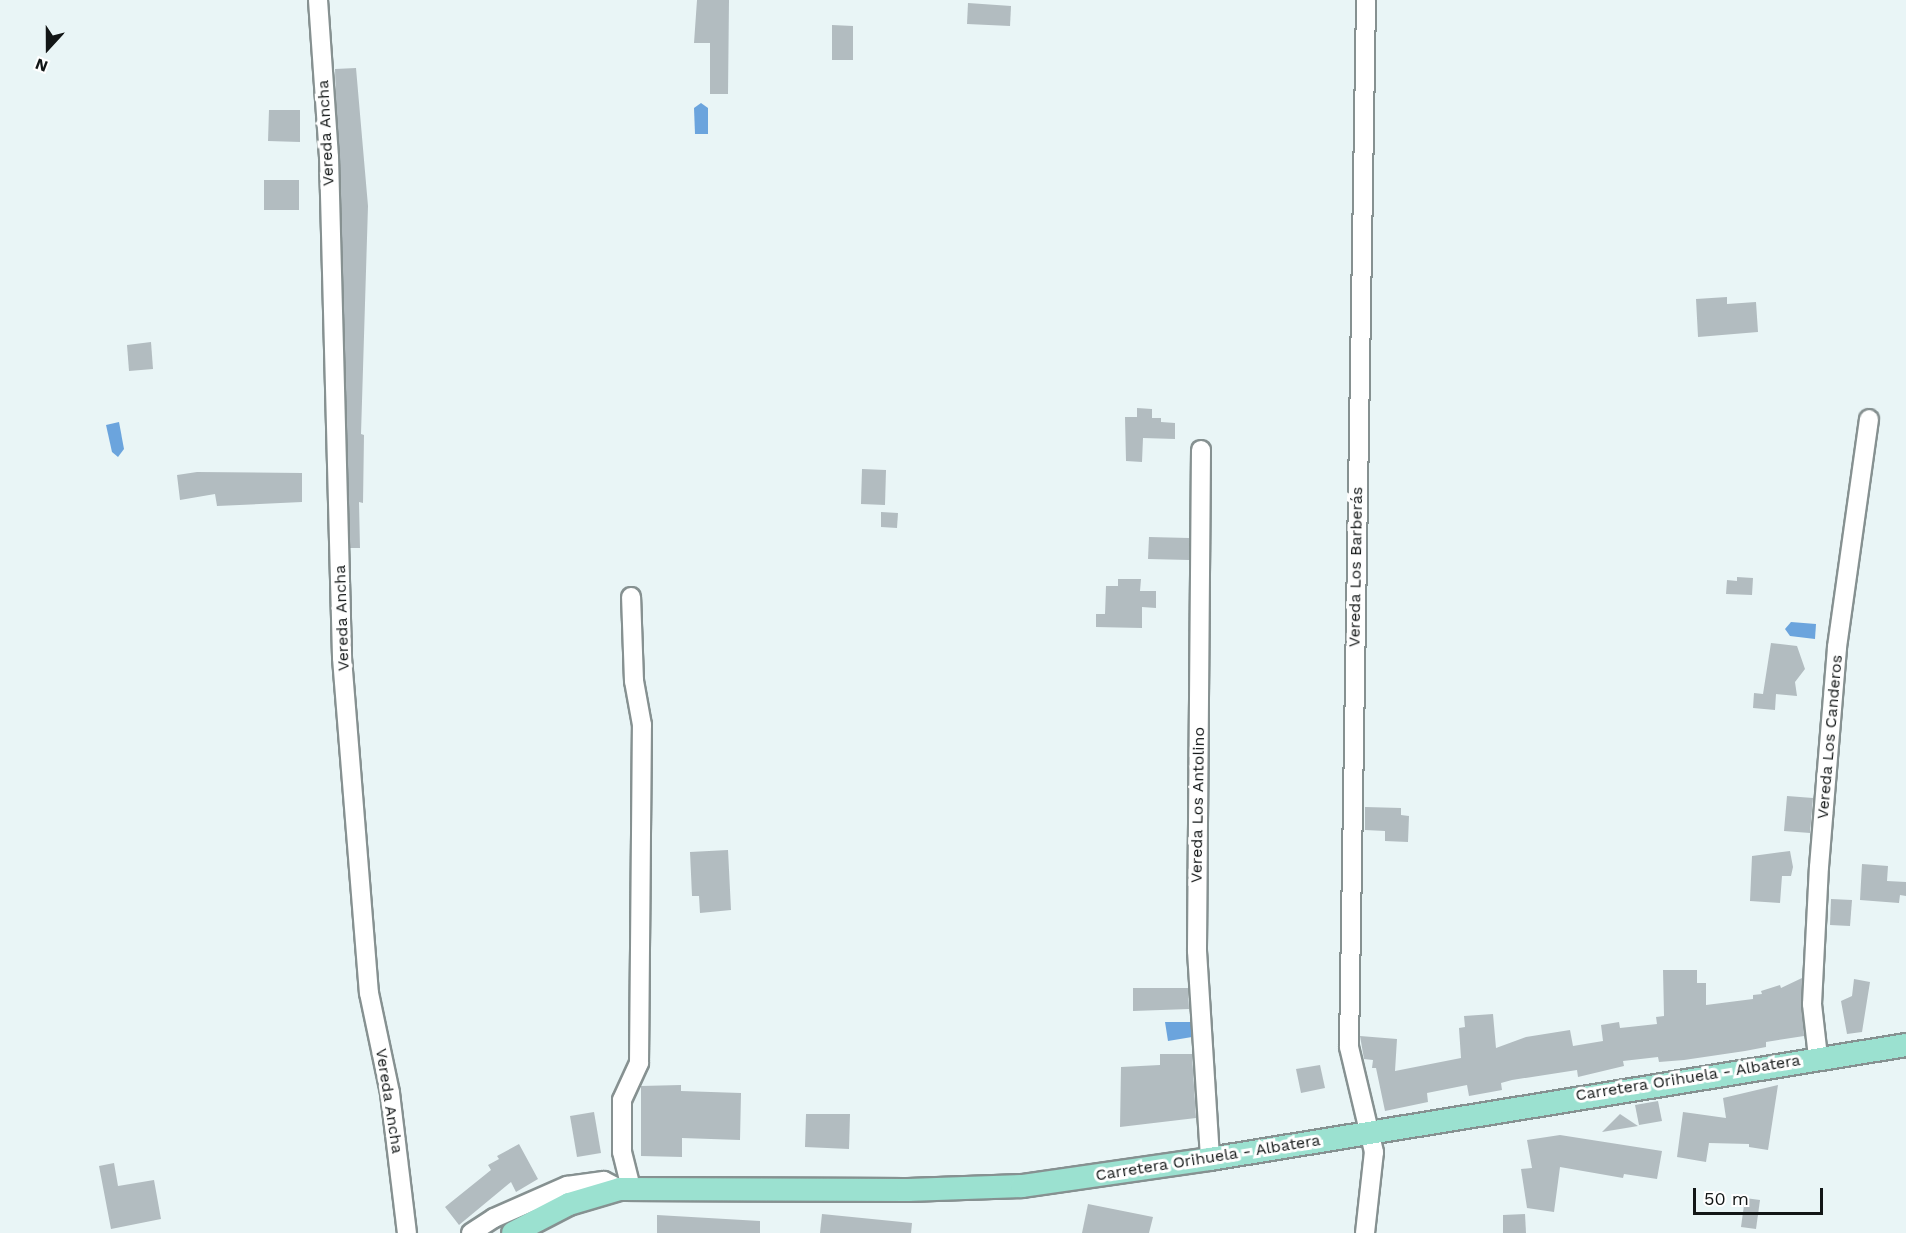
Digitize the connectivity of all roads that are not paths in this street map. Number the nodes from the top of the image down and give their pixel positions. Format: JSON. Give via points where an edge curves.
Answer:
{"nodes":[{"id":1,"x":318,"y":0,"type":"edge"},
{"id":2,"x":1366,"y":0,"type":"edge"},
{"id":3,"x":1869,"y":419,"type":"dead end"},
{"id":4,"x":1201,"y":450,"type":"dead end"},
{"id":5,"x":631,"y":597,"type":"dead end"},
{"id":6,"x":1906,"y":1045,"type":"edge"},
{"id":7,"x":1818,"y":1057,"type":"junction"},
{"id":8,"x":1368,"y":1132,"type":"junction"},
{"id":9,"x":1210,"y":1160,"type":"junction"},
{"id":10,"x":626,"y":1188,"type":"junction"},
{"id":11,"x":408,"y":1233,"type":"edge"},
{"id":12,"x":471,"y":1233,"type":"edge"},
{"id":13,"x":513,"y":1233,"type":"edge"},
{"id":14,"x":1365,"y":1233,"type":"edge"}],
"edges":[{"from":1,"to":11,"type":"street","name":"Vereda Ancha","via":[[329,157],[342,658],[369,993],[390,1093]]},
{"from":2,"to":8,"type":"street","name":"Vereda Los Barberás","via":[[1349,1047]]},
{"from":3,"to":7,"type":"street","name":"Vereda Los Canderos","via":[[1838,647],[1819,867],[1812,1004]]},
{"from":4,"to":9,"type":"street","name":"Vereda Los Antolino","via":[[1197,951]]},
{"from":5,"to":10,"type":"street","via":[[634,681],[642,725],[639,1063],[622,1100]]},
{"from":6,"to":7,"type":"main road","name":"Carretera Orihuela - Albatera"},
{"from":7,"to":8,"type":"main road","name":"Carretera Orihuela - Albatera"},
{"from":8,"to":9,"type":"main road","name":"Carretera Orihuela - Albatera"},
{"from":8,"to":14,"type":"street","name":"Vereda Los Barberás","via":[[1373,1162]]},
{"from":9,"to":10,"type":"main road","name":"Carretera Orihuela - Albatera","via":[[998,1188]]},
{"from":10,"to":12,"type":"street","via":[[604,1181],[567,1186],[494,1218]]},
{"from":10,"to":13,"type":"main road","name":"Carretera Orihuela - Albatera","via":[[569,1204]]}]}
